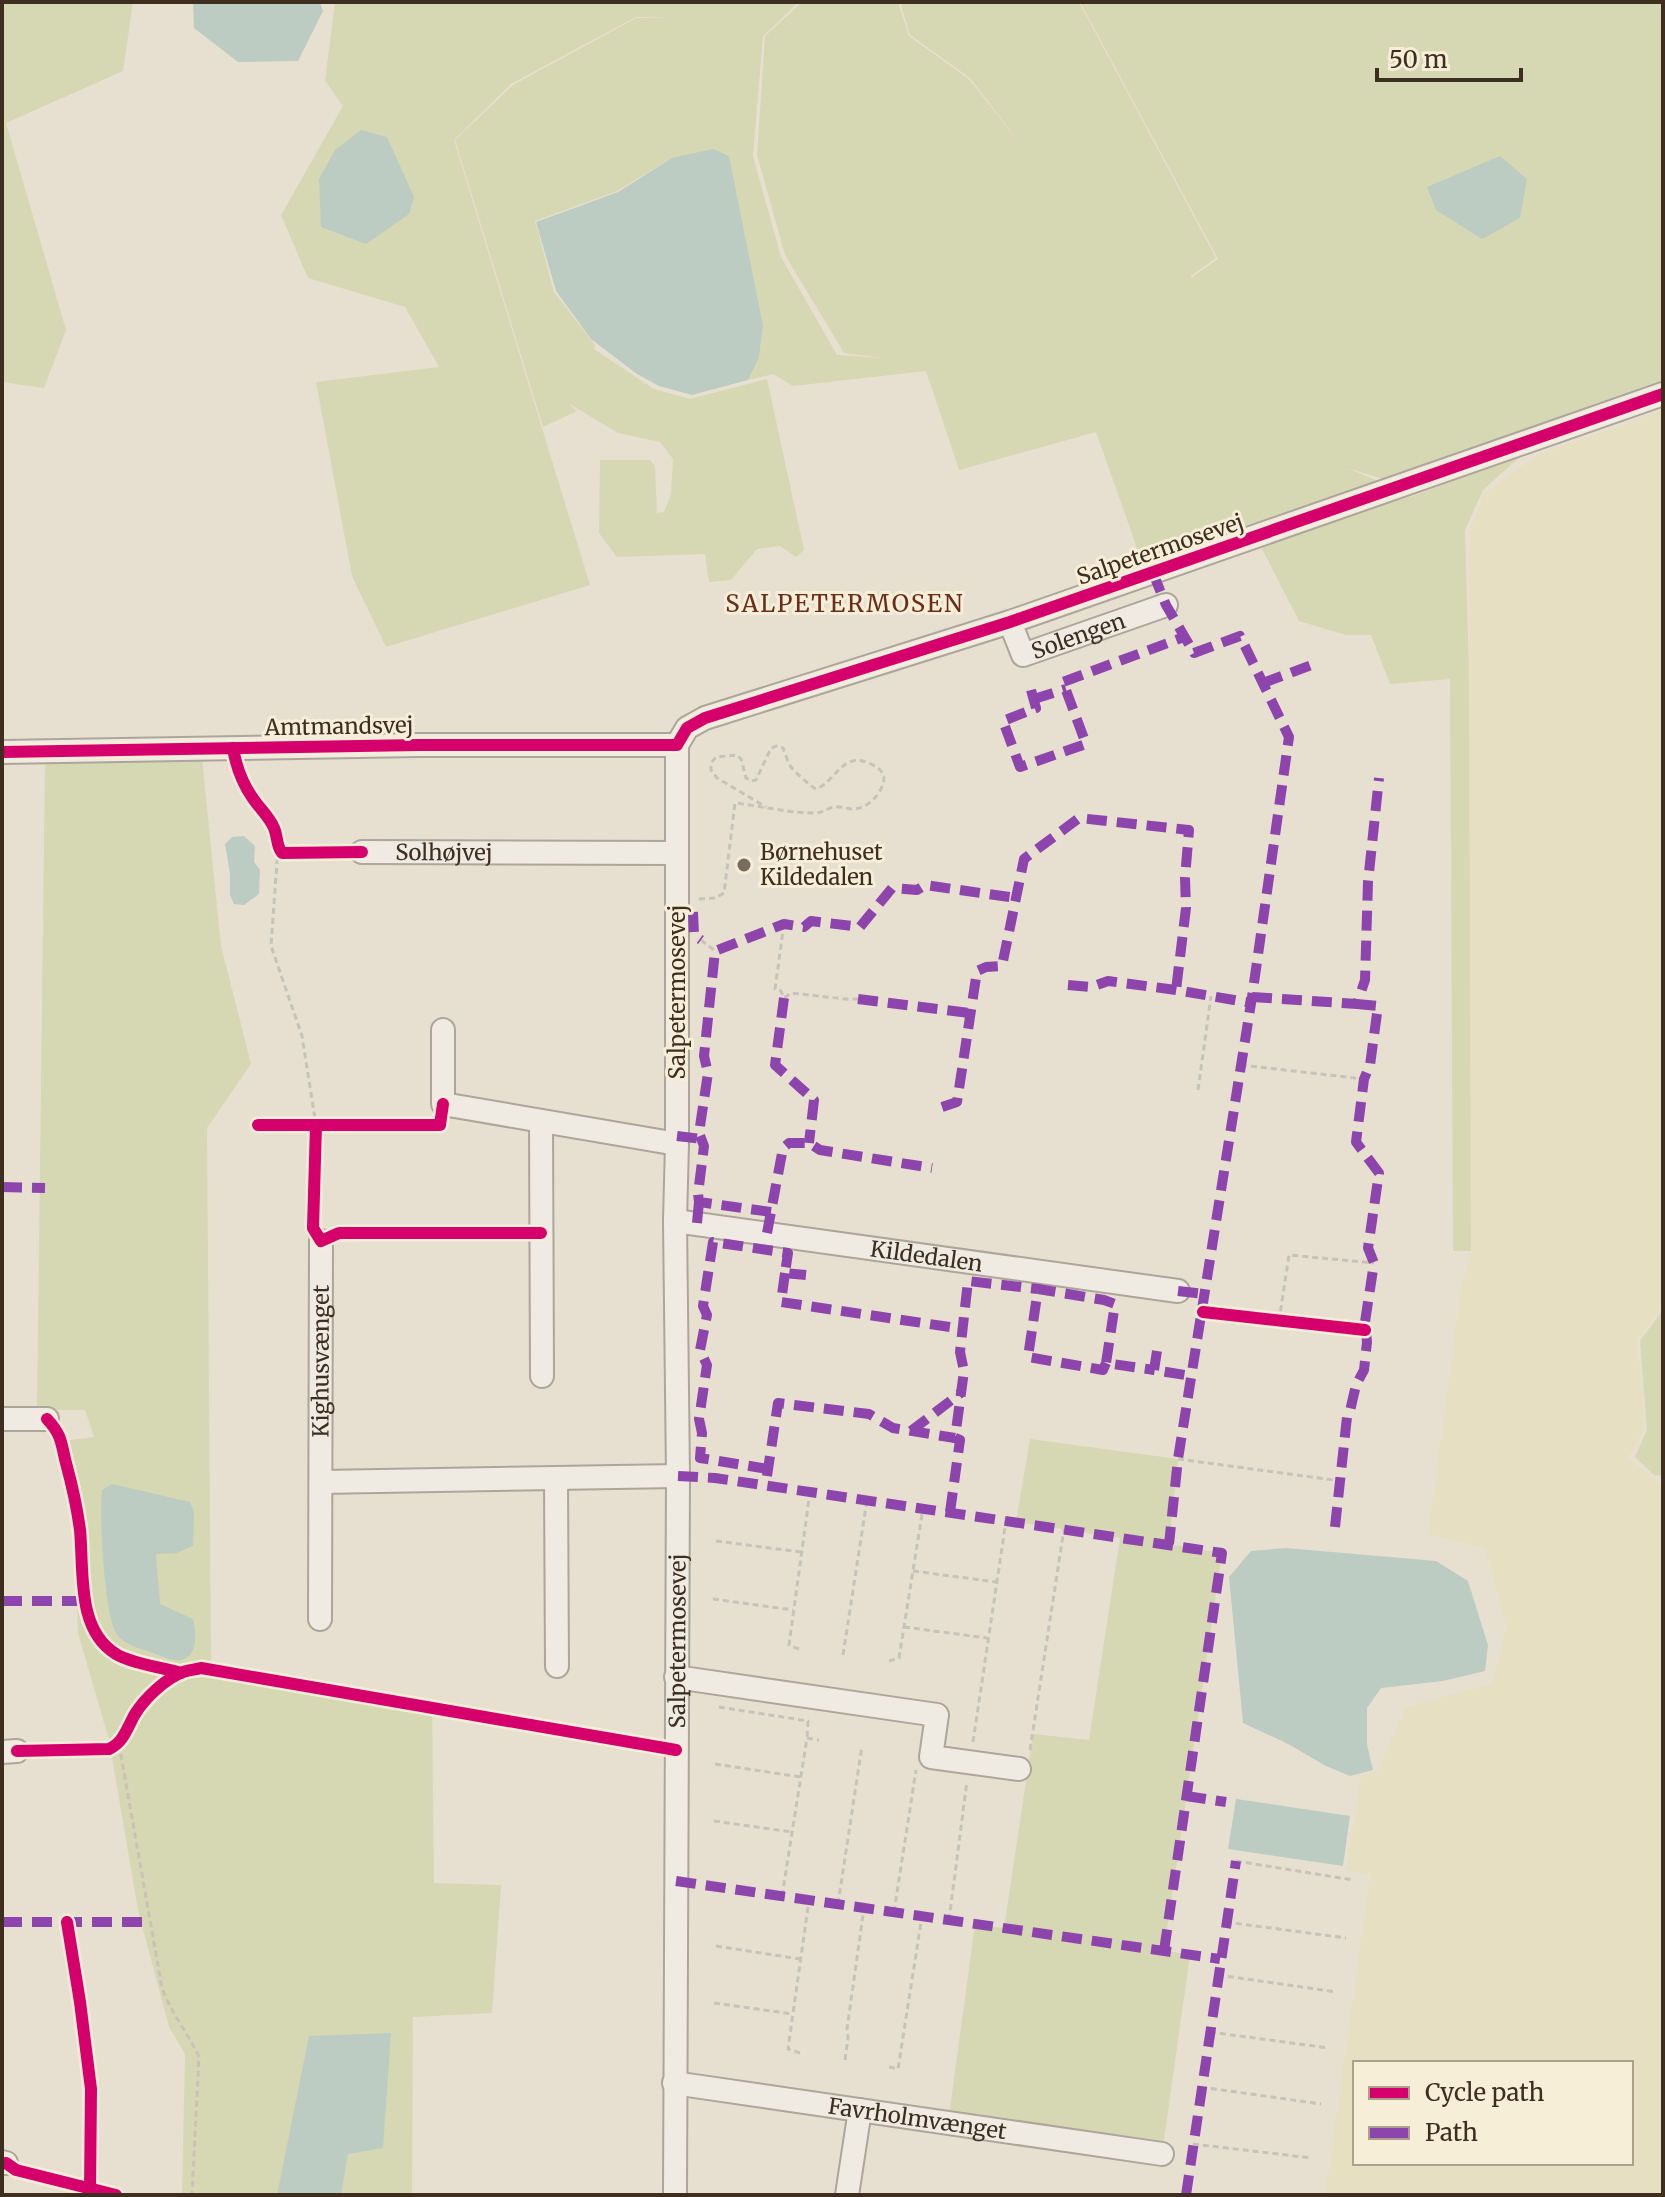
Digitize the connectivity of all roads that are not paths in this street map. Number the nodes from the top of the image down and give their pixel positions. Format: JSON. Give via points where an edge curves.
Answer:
{"nodes":[{"id":1,"x":1663,"y":394,"type":"edge"},
{"id":2,"x":1166,"y":605,"type":"dead end"},
{"id":3,"x":1010,"y":622,"type":"junction"},
{"id":4,"x":677,"y":745,"type":"junction"},
{"id":5,"x":2,"y":752,"type":"edge"},
{"id":6,"x":362,"y":852,"type":"dead end"},
{"id":7,"x":677,"y":853,"type":"junction"},
{"id":8,"x":443,"y":1030,"type":"dead end"},
{"id":9,"x":541,"y":1122,"type":"junction"},
{"id":10,"x":677,"y":1144,"type":"junction"},
{"id":11,"x":675,"y":1221,"type":"junction"},
{"id":12,"x":321,"y":1241,"type":"dead end"},
{"id":13,"x":1178,"y":1291,"type":"dead end"},
{"id":14,"x":542,"y":1376,"type":"dead end"},
{"id":15,"x":2,"y":1419,"type":"edge"},
{"id":16,"x":47,"y":1419,"type":"dead end"},
{"id":17,"x":678,"y":1476,"type":"junction"},
{"id":18,"x":556,"y":1480,"type":"junction"},
{"id":19,"x":321,"y":1482,"type":"junction"},
{"id":20,"x":320,"y":1619,"type":"dead end"},
{"id":21,"x":557,"y":1666,"type":"dead end"},
{"id":22,"x":676,"y":1677,"type":"junction"},
{"id":23,"x":1019,"y":1769,"type":"road end"},
{"id":24,"x":674,"y":2083,"type":"junction"},
{"id":25,"x":860,"y":2110,"type":"junction"},
{"id":26,"x":1162,"y":2154,"type":"dead end"},
{"id":27,"x":675,"y":2195,"type":"edge"},
{"id":28,"x":847,"y":2195,"type":"edge"}],
"edges":[{"from":1,"to":3,"type":"street","name":"Salpetermosevej"},
{"from":2,"to":3,"type":"street","name":"Solengen","via":[[1023,655]]},
{"from":3,"to":4,"type":"street","name":"Salpetermosevej","via":[[705,718],[687,728]]},
{"from":4,"to":5,"type":"street","name":"Amtmandsvej"},
{"from":4,"to":7,"type":"street","name":"Salpetermosevej"},
{"from":6,"to":7,"type":"street","name":"Solhøjvej"},
{"from":7,"to":10,"type":"street","name":"Salpetermosevej"},
{"from":8,"to":9,"type":"street","via":[[443,1104]]},
{"from":9,"to":10,"type":"street"},
{"from":9,"to":14,"type":"street"},
{"from":10,"to":11,"type":"street","name":"Salpetermosevej"},
{"from":11,"to":13,"type":"street","name":"Kildedalen"},
{"from":11,"to":17,"type":"street","name":"Salpetermosevej"},
{"from":12,"to":19,"type":"street","name":"Kighusvænget"},
{"from":15,"to":16,"type":"street"},
{"from":17,"to":18,"type":"street"},
{"from":17,"to":22,"type":"street","name":"Salpetermosevej"},
{"from":18,"to":19,"type":"street"},
{"from":18,"to":21,"type":"street"},
{"from":19,"to":20,"type":"street","name":"Kighusvænget"},
{"from":22,"to":23,"type":"street","via":[[937,1715],[931,1757]]},
{"from":22,"to":24,"type":"street","name":"Salpetermosevej"},
{"from":24,"to":25,"type":"street","name":"Favrholmvænget"},
{"from":24,"to":27,"type":"street","name":"Salpetermosevej"},
{"from":25,"to":26,"type":"street","name":"Favrholmvænget"},
{"from":25,"to":28,"type":"street"}]}
